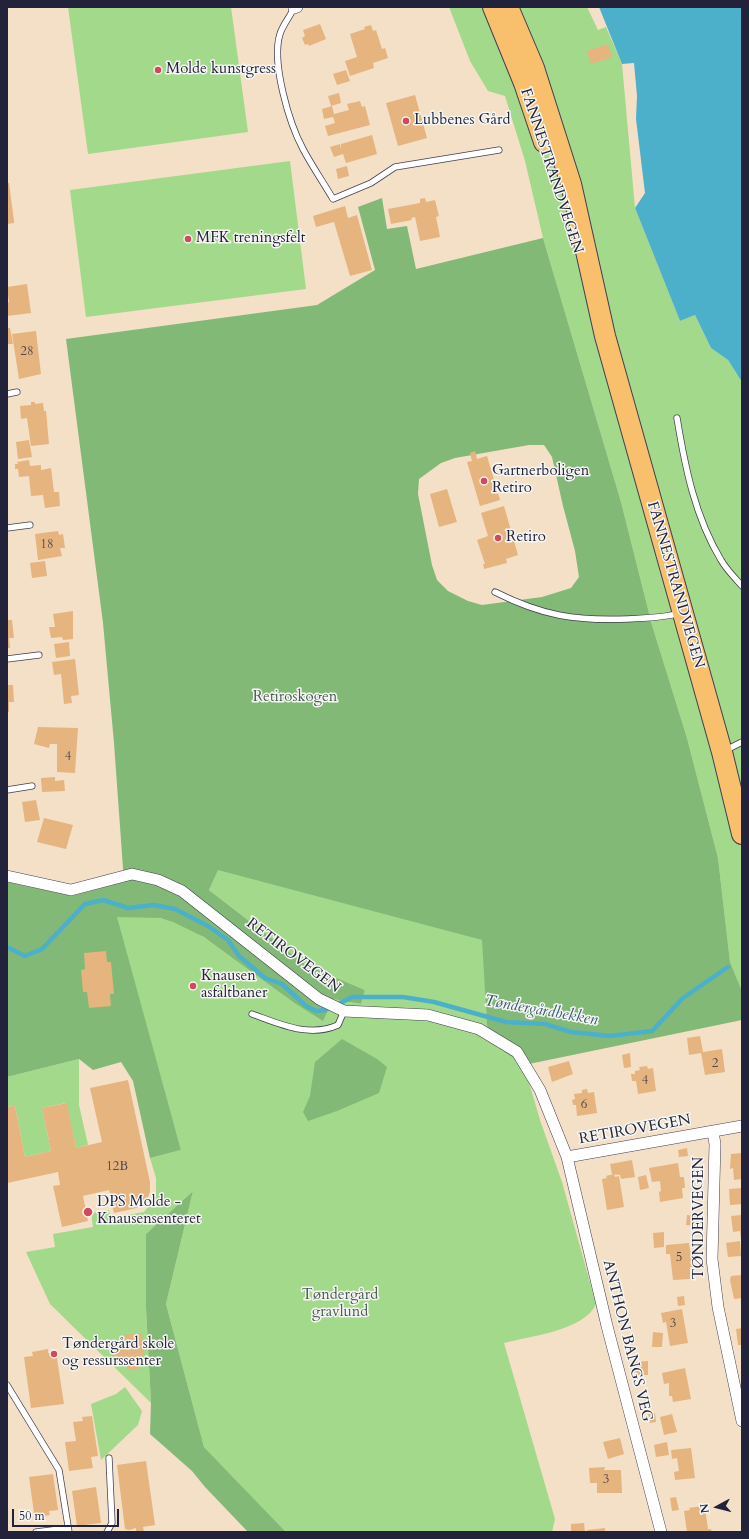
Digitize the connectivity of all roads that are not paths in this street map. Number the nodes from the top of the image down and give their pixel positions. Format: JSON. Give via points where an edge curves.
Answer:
{"nodes":[{"id":1,"x":295,"y":7,"type":"edge"},
{"id":2,"x":492,"y":7,"type":"edge"},
{"id":3,"x":508,"y":7,"type":"edge"},
{"id":4,"x":499,"y":150,"type":"dead end"},
{"id":5,"x":605,"y":336,"type":"junction"},
{"id":6,"x":18,"y":392,"type":"dead end"},
{"id":7,"x":7,"y":394,"type":"edge"},
{"id":8,"x":677,"y":418,"type":"dead end"},
{"id":9,"x":30,"y":525,"type":"dead end"},
{"id":10,"x":7,"y":528,"type":"edge"},
{"id":11,"x":742,"y":586,"type":"edge"},
{"id":12,"x":495,"y":592,"type":"dead end"},
{"id":13,"x":682,"y":613,"type":"junction"},
{"id":14,"x":39,"y":655,"type":"dead end"},
{"id":15,"x":7,"y":659,"type":"edge"},
{"id":16,"x":742,"y":742,"type":"edge"},
{"id":17,"x":722,"y":752,"type":"junction"},
{"id":18,"x":32,"y":786,"type":"dead end"},
{"id":19,"x":7,"y":790,"type":"edge"},
{"id":20,"x":742,"y":834,"type":"edge"},
{"id":21,"x":7,"y":876,"type":"edge"},
{"id":22,"x":344,"y":1011,"type":"junction"},
{"id":23,"x":252,"y":1014,"type":"dead end"},
{"id":24,"x":742,"y":1126,"type":"edge"},
{"id":25,"x":714,"y":1132,"type":"junction"},
{"id":26,"x":567,"y":1157,"type":"junction"},
{"id":27,"x":7,"y":1385,"type":"edge"},
{"id":28,"x":742,"y":1421,"type":"edge"},
{"id":29,"x":109,"y":1458,"type":"dead end"},
{"id":30,"x":68,"y":1530,"type":"edge"},
{"id":31,"x":36,"y":1532,"type":"edge"},
{"id":32,"x":107,"y":1532,"type":"edge"},
{"id":33,"x":661,"y":1532,"type":"edge"}],
"edges":[{"from":1,"to":4,"type":"lane","via":[[280,33],[277,54],[279,75],[292,125],[302,148],[332,199],[371,183],[394,167]]},
{"from":2,"to":5,"type":"highway","name":"FANNESTRANDVEGEN","via":[[524,83]]},
{"from":3,"to":5,"type":"highway","name":"FANNESTRANDVEGEN","via":[[534,68],[571,184]]},
{"from":5,"to":13,"type":"highway","name":"FANNESTRANDVEGEN"},
{"from":6,"to":7,"type":"lane"},
{"from":8,"to":11,"type":"lane","via":[[686,473],[701,517],[721,560]]},
{"from":9,"to":10,"type":"lane"},
{"from":12,"to":13,"type":"lane","via":[[530,608],[565,617],[654,618]]},
{"from":13,"to":17,"type":"highway","name":"FANNESTRANDVEGEN"},
{"from":14,"to":15,"type":"lane"},
{"from":16,"to":17,"type":"lane"},
{"from":17,"to":20,"type":"highway","name":"FANNESTRANDVEGEN"},
{"from":18,"to":19,"type":"lane"},
{"from":21,"to":22,"type":"street","name":"RETIROVEGEN","via":[[71,890],[132,874],[158,880],[182,891],[320,999]]},
{"from":22,"to":23,"type":"lane","via":[[338,1025],[304,1030],[293,1029]]},
{"from":22,"to":26,"type":"street","name":"RETIROVEGEN","via":[[428,1015],[479,1029],[517,1052],[540,1090]]},
{"from":24,"to":25,"type":"street","name":"RETIROVEGEN"},
{"from":25,"to":26,"type":"street","name":"RETIROVEGEN"},
{"from":25,"to":28,"type":"street","name":"TØNDERVEGEN","via":[[712,1259],[718,1307]]},
{"from":26,"to":33,"type":"street","name":"ANTHON BANGS VEG","via":[[607,1326]]},
{"from":27,"to":30,"type":"lane","via":[[59,1470]]},
{"from":29,"to":32,"type":"lane","via":[[112,1523]]},
{"from":30,"to":31,"type":"lane"}]}
